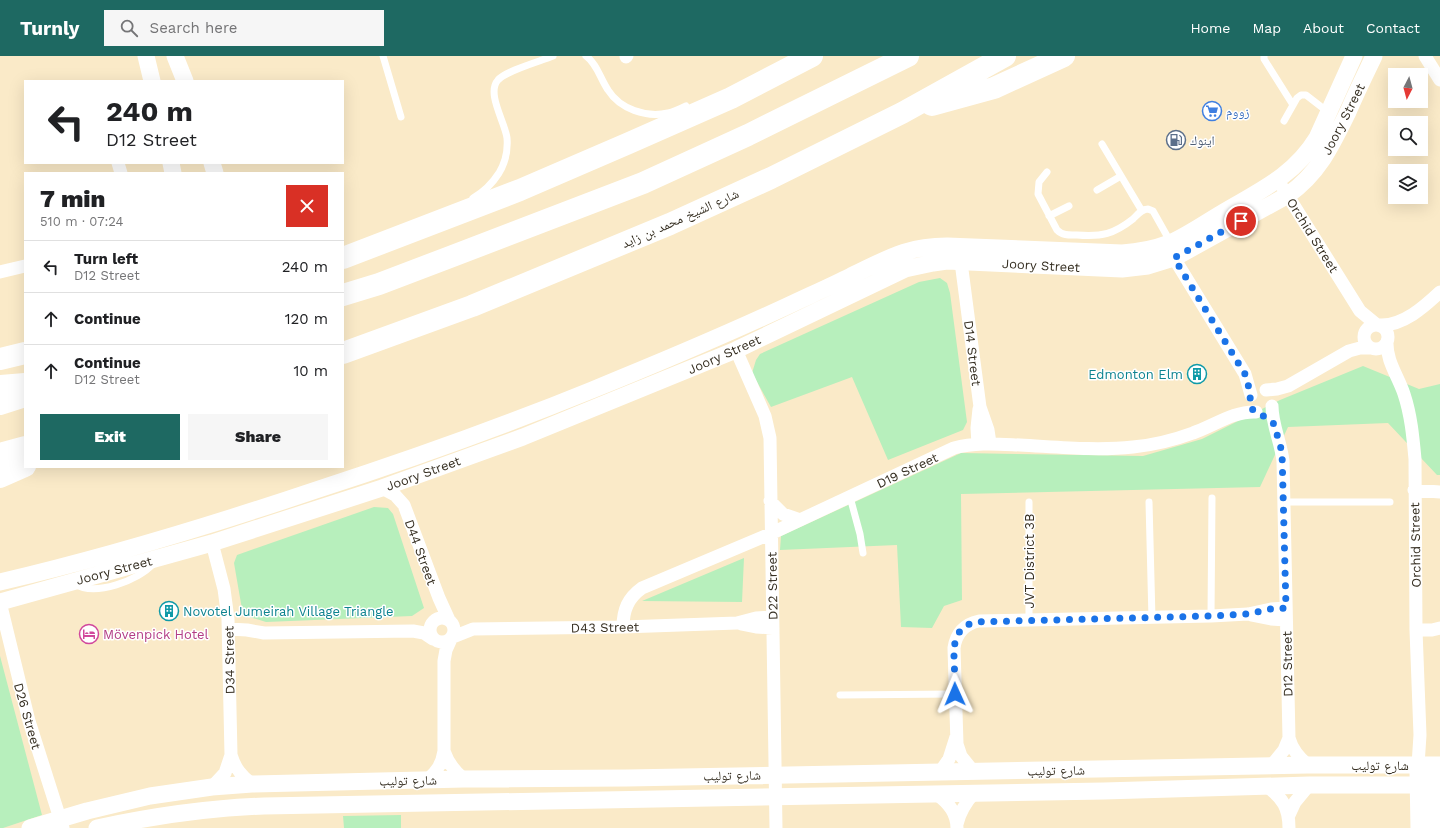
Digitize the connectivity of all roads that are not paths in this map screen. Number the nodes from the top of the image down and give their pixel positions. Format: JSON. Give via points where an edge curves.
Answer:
{"nodes":[{"id":1,"x":146,"y":56,"type":"edge"},
{"id":2,"x":175,"y":56,"type":"edge"},
{"id":3,"x":383,"y":56,"type":"edge"},
{"id":4,"x":553,"y":56,"type":"edge"},
{"id":5,"x":586,"y":56,"type":"edge"},
{"id":6,"x":812,"y":56,"type":"edge"},
{"id":7,"x":908,"y":56,"type":"edge"},
{"id":8,"x":1004,"y":56,"type":"edge"},
{"id":9,"x":1064,"y":56,"type":"edge"},
{"id":10,"x":1264,"y":56,"type":"edge"},
{"id":11,"x":1354,"y":56,"type":"edge"},
{"id":12,"x":1374,"y":56,"type":"edge"},
{"id":13,"x":1425,"y":56,"type":"edge"},
{"id":14,"x":593,"y":60,"type":"edge"},
{"id":15,"x":773,"y":76,"type":"junction"},
{"id":16,"x":150,"y":79,"type":"edge"},
{"id":17,"x":185,"y":80,"type":"edge"},
{"id":18,"x":1440,"y":80,"type":"edge"},
{"id":19,"x":743,"y":84,"type":"dead end"},
{"id":20,"x":696,"y":102,"type":"dead end"},
{"id":21,"x":1294,"y":105,"type":"junction"},
{"id":22,"x":902,"y":113,"type":"junction"},
{"id":23,"x":1328,"y":113,"type":"junction"},
{"id":24,"x":401,"y":117,"type":"dead end"},
{"id":25,"x":1284,"y":121,"type":"dead end"},
{"id":26,"x":1102,"y":144,"type":"dead end"},
{"id":27,"x":1047,"y":172,"type":"dead end"},
{"id":28,"x":1121,"y":176,"type":"junction"},
{"id":29,"x":1278,"y":179,"type":"junction"},
{"id":30,"x":1097,"y":190,"type":"dead end"},
{"id":31,"x":1288,"y":195,"type":"junction"},
{"id":32,"x":469,"y":200,"type":"dead end"},
{"id":33,"x":1069,"y":206,"type":"dead end"},
{"id":34,"x":1142,"y":211,"type":"junction"},
{"id":35,"x":1049,"y":216,"type":"junction"},
{"id":36,"x":390,"y":240,"type":"junction"},
{"id":37,"x":344,"y":246,"type":"edge"},
{"id":38,"x":1172,"y":250,"type":"junction"},
{"id":39,"x":344,"y":258,"type":"edge"},
{"id":40,"x":961,"y":262,"type":"junction"},
{"id":41,"x":24,"y":266,"type":"edge"},
{"id":42,"x":0,"y":272,"type":"edge"},
{"id":43,"x":1440,"y":292,"type":"edge"},
{"id":44,"x":344,"y":296,"type":"edge"},
{"id":45,"x":780,"y":309,"type":"junction"},
{"id":46,"x":1360,"y":311,"type":"junction"},
{"id":47,"x":1402,"y":321,"type":"junction"},
{"id":48,"x":1379,"y":325,"type":"junction"},
{"id":49,"x":1365,"y":333,"type":"junction"},
{"id":50,"x":1387,"y":340,"type":"junction"},
{"id":51,"x":1373,"y":348,"type":"junction"},
{"id":52,"x":736,"y":350,"type":"junction"},
{"id":53,"x":1350,"y":351,"type":"junction"},
{"id":54,"x":344,"y":352,"type":"edge"},
{"id":55,"x":24,"y":353,"type":"edge"},
{"id":56,"x":0,"y":359,"type":"edge"},
{"id":57,"x":1388,"y":359,"type":"junction"},
{"id":58,"x":1245,"y":374,"type":"junction"},
{"id":59,"x":24,"y":384,"type":"edge"},
{"id":60,"x":0,"y":386,"type":"edge"},
{"id":61,"x":1288,"y":386,"type":"junction"},
{"id":62,"x":1264,"y":390,"type":"junction"},
{"id":63,"x":24,"y":396,"type":"edge"},
{"id":64,"x":1250,"y":397,"type":"junction"},
{"id":65,"x":0,"y":404,"type":"edge"},
{"id":66,"x":1273,"y":405,"type":"junction"},
{"id":67,"x":1258,"y":413,"type":"junction"},
{"id":68,"x":1234,"y":415,"type":"junction"},
{"id":69,"x":1274,"y":424,"type":"junction"},
{"id":70,"x":984,"y":444,"type":"junction"},
{"id":71,"x":24,"y":447,"type":"edge"},
{"id":72,"x":0,"y":454,"type":"edge"},
{"id":73,"x":24,"y":466,"type":"edge"},
{"id":74,"x":0,"y":477,"type":"edge"},
{"id":75,"x":406,"y":479,"type":"junction"},
{"id":76,"x":382,"y":488,"type":"junction"},
{"id":77,"x":1440,"y":492,"type":"edge"},
{"id":78,"x":1414,"y":495,"type":"junction"},
{"id":79,"x":850,"y":497,"type":"junction"},
{"id":80,"x":1440,"y":497,"type":"edge"},
{"id":81,"x":1212,"y":498,"type":"dead end"},
{"id":82,"x":770,"y":501,"type":"junction"},
{"id":83,"x":1029,"y":502,"type":"dead end"},
{"id":84,"x":1149,"y":502,"type":"dead end"},
{"id":85,"x":1284,"y":502,"type":"junction"},
{"id":86,"x":1390,"y":502,"type":"dead end"},
{"id":87,"x":404,"y":505,"type":"junction"},
{"id":88,"x":261,"y":508,"type":"junction"},
{"id":89,"x":800,"y":520,"type":"junction"},
{"id":90,"x":770,"y":534,"type":"junction"},
{"id":91,"x":212,"y":543,"type":"junction"},
{"id":92,"x":863,"y":553,"type":"dead end"},
{"id":93,"x":0,"y":582,"type":"edge"},
{"id":94,"x":439,"y":598,"type":"junction"},
{"id":95,"x":0,"y":602,"type":"edge"},
{"id":96,"x":1286,"y":614,"type":"junction"},
{"id":97,"x":1210,"y":616,"type":"junction"},
{"id":98,"x":1152,"y":619,"type":"junction"},
{"id":99,"x":450,"y":621,"type":"junction"},
{"id":100,"x":1029,"y":621,"type":"junction"},
{"id":101,"x":434,"y":622,"type":"junction"},
{"id":102,"x":772,"y":622,"type":"junction"},
{"id":103,"x":1440,"y":622,"type":"edge"},
{"id":104,"x":1416,"y":626,"type":"junction"},
{"id":105,"x":623,"y":627,"type":"junction"},
{"id":106,"x":1440,"y":628,"type":"edge"},
{"id":107,"x":473,"y":630,"type":"junction"},
{"id":108,"x":413,"y":631,"type":"junction"},
{"id":109,"x":229,"y":634,"type":"junction"},
{"id":110,"x":452,"y":638,"type":"junction"},
{"id":111,"x":435,"y":640,"type":"junction"},
{"id":112,"x":444,"y":661,"type":"junction"},
{"id":113,"x":955,"y":694,"type":"junction"},
{"id":114,"x":840,"y":695,"type":"dead end"},
{"id":115,"x":956,"y":737,"type":"junction"},
{"id":116,"x":1289,"y":738,"type":"junction"},
{"id":117,"x":444,"y":751,"type":"junction"},
{"id":118,"x":231,"y":755,"type":"junction"},
{"id":119,"x":1308,"y":765,"type":"junction"},
{"id":120,"x":1429,"y":765,"type":"edge"},
{"id":121,"x":1271,"y":766,"type":"junction"},
{"id":122,"x":973,"y":771,"type":"junction"},
{"id":123,"x":940,"y":772,"type":"junction"},
{"id":124,"x":775,"y":774,"type":"junction"},
{"id":125,"x":464,"y":779,"type":"junction"},
{"id":126,"x":427,"y":780,"type":"junction"},
{"id":127,"x":252,"y":784,"type":"junction"},
{"id":128,"x":1309,"y":785,"type":"junction"},
{"id":129,"x":1431,"y":785,"type":"edge"},
{"id":130,"x":1266,"y":786,"type":"junction"},
{"id":131,"x":212,"y":787,"type":"junction"},
{"id":132,"x":975,"y":792,"type":"junction"},
{"id":133,"x":936,"y":794,"type":"junction"},
{"id":134,"x":775,"y":797,"type":"junction"},
{"id":135,"x":1289,"y":822,"type":"edge"},
{"id":136,"x":61,"y":823,"type":"edge"},
{"id":137,"x":957,"y":826,"type":"edge"},
{"id":138,"x":30,"y":828,"type":"edge"},
{"id":139,"x":97,"y":828,"type":"edge"},
{"id":140,"x":776,"y":828,"type":"edge"},
{"id":141,"x":1419,"y":828,"type":"edge"},
{"id":142,"x":1435,"y":828,"type":"edge"}],
"edges":[{"from":1,"to":16,"type":"street"},
{"from":2,"to":17,"type":"street"},
{"from":3,"to":24,"type":"lane"},
{"from":4,"to":32,"type":"lane","via":[[503,75],[495,83],[493,93],[506,137],[505,160],[495,180],[479,195]]},
{"from":5,"to":14,"type":"lane"},
{"from":6,"to":15,"type":"highway"},
{"from":7,"to":44,"type":"highway","via":[[748,135],[643,183]]},
{"from":8,"to":22,"type":"highway","name":"شارع الشيخ محمد بن زايد"},
{"from":9,"to":22,"type":"highway","via":[[994,88]]},
{"from":10,"to":21,"type":"lane"},
{"from":11,"to":23,"type":"street","name":"Joory Street"},
{"from":12,"to":31,"type":"street","name":"Joory Street","via":[[1326,156],[1308,178]]},
{"from":13,"to":18,"type":"street"},
{"from":14,"to":20,"type":"lane","via":[[608,91],[616,100],[636,111],[670,113]]},
{"from":15,"to":19,"type":"lane"},
{"from":15,"to":36,"type":"highway","via":[[629,144],[520,190],[425,222]]},
{"from":21,"to":23,"type":"lane","via":[[1298,96],[1303,94]]},
{"from":21,"to":25,"type":"lane"},
{"from":22,"to":54,"type":"highway","name":"شارع الشيخ محمد بن زايد","via":[[771,178],[670,224],[472,306]]},
{"from":23,"to":29,"type":"street","name":"Joory Street","via":[[1311,148],[1296,165]]},
{"from":26,"to":28,"type":"lane"},
{"from":27,"to":35,"type":"lane","via":[[1039,182],[1038,190]]},
{"from":28,"to":30,"type":"lane"},
{"from":28,"to":34,"type":"lane"},
{"from":29,"to":31,"type":"street","name":"Orchid Street"},
{"from":29,"to":38,"type":"street","name":"Joory Street"},
{"from":31,"to":38,"type":"street","name":"Joory Street"},
{"from":31,"to":46,"type":"street","name":"Orchid Street"},
{"from":33,"to":35,"type":"lane"},
{"from":34,"to":35,"type":"lane","via":[[1114,232],[1098,236],[1062,234]]},
{"from":34,"to":38,"type":"lane","via":[[1153,211]]},
{"from":36,"to":37,"type":"highway","via":[[372,238]]},
{"from":36,"to":39,"type":"highway"},
{"from":38,"to":40,"type":"street","name":"Joory Street","via":[[1148,266],[1122,269]]},
{"from":38,"to":45,"type":"street","name":"Joory Street","via":[[1122,254],[947,246],[922,248],[897,254]]},
{"from":38,"to":58,"type":"street"},
{"from":40,"to":52,"type":"street","name":"Joory Street","via":[[933,263],[905,269]]},
{"from":40,"to":70,"type":"street","name":"D14 Street","via":[[980,407],[977,425]]},
{"from":41,"to":42,"type":"street"},
{"from":43,"to":47,"type":"street"},
{"from":45,"to":52,"type":"street","via":[[774,321],[744,337]]},
{"from":45,"to":88,"type":"street","name":"Joory Street","via":[[545,409],[389,466]]},
{"from":46,"to":48,"type":"street","name":"Orchid Street"},
{"from":46,"to":49,"type":"street","name":"Orchid Street"},
{"from":47,"to":48,"type":"street","via":[[1391,325]]},
{"from":47,"to":50,"type":"street"},
{"from":48,"to":49,"type":"street","via":[[1369,327]]},
{"from":48,"to":50,"type":"street","via":[[1386,331]]},
{"from":49,"to":51,"type":"street","via":[[1366,344]]},
{"from":49,"to":53,"type":"street"},
{"from":50,"to":51,"type":"street","via":[[1382,347]]},
{"from":50,"to":57,"type":"street","name":"Orchid Street"},
{"from":51,"to":53,"type":"street"},
{"from":51,"to":57,"type":"street","name":"Orchid Street"},
{"from":52,"to":75,"type":"street","name":"Joory Street","via":[[559,423]]},
{"from":52,"to":82,"type":"street","name":"D22 Street","via":[[767,423],[770,446]]},
{"from":53,"to":61,"type":"street"},
{"from":55,"to":56,"type":"highway"},
{"from":57,"to":78,"type":"street","name":"Orchid Street","via":[[1402,389],[1410,419],[1415,459]]},
{"from":58,"to":62,"type":"street"},
{"from":58,"to":64,"type":"street"},
{"from":59,"to":60,"type":"highway"},
{"from":61,"to":62,"type":"street"},
{"from":61,"to":66,"type":"street"},
{"from":62,"to":64,"type":"street","via":[[1255,391]]},
{"from":62,"to":66,"type":"street","via":[[1272,396]]},
{"from":63,"to":65,"type":"highway"},
{"from":64,"to":67,"type":"street","via":[[1250,405]]},
{"from":64,"to":68,"type":"street","name":"D19 Street"},
{"from":66,"to":67,"type":"street","via":[[1267,412]]},
{"from":66,"to":69,"type":"street","name":"D12 Street"},
{"from":67,"to":68,"type":"street","name":"D19 Street","via":[[1245,412]]},
{"from":67,"to":69,"type":"street"},
{"from":68,"to":70,"type":"street","name":"D19 Street","via":[[1192,434],[1134,447]]},
{"from":69,"to":85,"type":"street","name":"D12 Street","via":[[1282,452]]},
{"from":70,"to":79,"type":"street","name":"D19 Street","via":[[963,446],[945,452]]},
{"from":71,"to":72,"type":"highway"},
{"from":73,"to":74,"type":"highway"},
{"from":75,"to":76,"type":"street","name":"Joory Street"},
{"from":75,"to":87,"type":"street","name":"D44 Street"},
{"from":76,"to":87,"type":"street","name":"D44 Street","via":[[395,495]]},
{"from":76,"to":91,"type":"street","name":"Joory Street"},
{"from":77,"to":78,"type":"street"},
{"from":78,"to":80,"type":"street","via":[[1429,500]]},
{"from":78,"to":104,"type":"street","name":"Orchid Street"},
{"from":79,"to":89,"type":"street","name":"D19 Street"},
{"from":79,"to":92,"type":"lane"},
{"from":81,"to":97,"type":"lane"},
{"from":82,"to":89,"type":"street","via":[[783,514]]},
{"from":82,"to":90,"type":"street","name":"D22 Street"},
{"from":83,"to":100,"type":"lane","name":"JVT District 3B"},
{"from":84,"to":98,"type":"lane"},
{"from":85,"to":86,"type":"lane"},
{"from":85,"to":96,"type":"street","name":"D12 Street"},
{"from":87,"to":94,"type":"street","name":"D44 Street"},
{"from":88,"to":91,"type":"street","via":[[254,519],[222,531]]},
{"from":88,"to":93,"type":"street","name":"Joory Street","via":[[66,567]]},
{"from":89,"to":90,"type":"street","name":"D19 Street"},
{"from":90,"to":102,"type":"street","name":"D22 Street"},
{"from":90,"to":105,"type":"street","name":"D19 Street","via":[[642,588],[626,605]]},
{"from":91,"to":95,"type":"street","name":"Joory Street"},
{"from":91,"to":109,"type":"street","name":"D34 Street","via":[[226,599]]},
{"from":94,"to":99,"type":"street","name":"D44 Street"},
{"from":94,"to":101,"type":"street","name":"D44 Street"},
{"from":95,"to":136,"type":"street","name":"D26 Street","via":[[29,721]]},
{"from":96,"to":97,"type":"street","via":[[1267,619],[1248,614]]},
{"from":96,"to":116,"type":"street","name":"D12 Street"},
{"from":97,"to":98,"type":"street"},
{"from":98,"to":100,"type":"street"},
{"from":99,"to":101,"type":"street","via":[[443,618]]},
{"from":99,"to":107,"type":"street","name":"D43 Street"},
{"from":99,"to":110,"type":"street","via":[[455,629]]},
{"from":100,"to":113,"type":"street","via":[[974,622],[960,631],[954,648]]},
{"from":101,"to":108,"type":"street"},
{"from":101,"to":111,"type":"street","via":[[430,633]]},
{"from":102,"to":105,"type":"street","name":"D43 Street","via":[[756,618],[737,623]]},
{"from":102,"to":124,"type":"street","name":"D22 Street"},
{"from":103,"to":104,"type":"street"},
{"from":104,"to":106,"type":"street"},
{"from":104,"to":120,"type":"street","name":"Orchid Street","via":[[1420,735]]},
{"from":105,"to":107,"type":"street","name":"D43 Street"},
{"from":107,"to":110,"type":"street","name":"D43 Street"},
{"from":108,"to":109,"type":"street","via":[[264,633],[244,638]]},
{"from":108,"to":111,"type":"street","via":[[424,633]]},
{"from":109,"to":118,"type":"street","name":"D34 Street"},
{"from":110,"to":111,"type":"street","via":[[444,643]]},
{"from":110,"to":112,"type":"street"},
{"from":111,"to":112,"type":"street"},
{"from":112,"to":117,"type":"street"},
{"from":113,"to":114,"type":"lane"},
{"from":113,"to":115,"type":"street"},
{"from":115,"to":122,"type":"street","via":[[961,756]]},
{"from":115,"to":123,"type":"street","via":[[949,759]]},
{"from":116,"to":119,"type":"street","name":"D12 Street","via":[[1298,756]]},
{"from":116,"to":121,"type":"street","name":"D12 Street","via":[[1284,750]]},
{"from":117,"to":125,"type":"street","via":[[453,770]]},
{"from":117,"to":126,"type":"street","via":[[433,776]]},
{"from":118,"to":127,"type":"street","name":"D34 Street","via":[[236,769]]},
{"from":118,"to":131,"type":"street","name":"D34 Street","via":[[225,773]]},
{"from":119,"to":120,"type":"street","name":"شارع توليب"},
{"from":119,"to":121,"type":"street","name":"شارع توليب"},
{"from":120,"to":129,"type":"street"},
{"from":121,"to":122,"type":"street","name":"شارع توليب"},
{"from":122,"to":123,"type":"street","name":"شارع توليب"},
{"from":123,"to":124,"type":"street","name":"شارع توليب"},
{"from":124,"to":125,"type":"street","name":"شارع توليب"},
{"from":124,"to":134,"type":"street","name":"D22 Street"},
{"from":125,"to":126,"type":"street","name":"شارع توليب"},
{"from":126,"to":127,"type":"street","name":"شارع توليب"},
{"from":127,"to":131,"type":"street","name":"شارع توليب"},
{"from":128,"to":129,"type":"street","name":"شارع توليب"},
{"from":128,"to":130,"type":"street","name":"شارع توليب"},
{"from":128,"to":135,"type":"street","via":[[1295,802]]},
{"from":129,"to":141,"type":"street"},
{"from":129,"to":142,"type":"street"},
{"from":130,"to":132,"type":"street","name":"شارع توليب"},
{"from":130,"to":135,"type":"street","via":[[1283,801]]},
{"from":131,"to":136,"type":"street","name":"شارع توليب","via":[[150,796]]},
{"from":132,"to":133,"type":"street","name":"شارع توليب"},
{"from":132,"to":137,"type":"street","via":[[965,804]]},
{"from":133,"to":134,"type":"street","name":"شارع توليب"},
{"from":133,"to":137,"type":"street","via":[[948,804]]},
{"from":134,"to":139,"type":"street","name":"شارع توليب","via":[[241,807],[174,813]]},
{"from":134,"to":140,"type":"street","name":"D22 Street"},
{"from":136,"to":138,"type":"street","name":"شارع توليب"}]}
